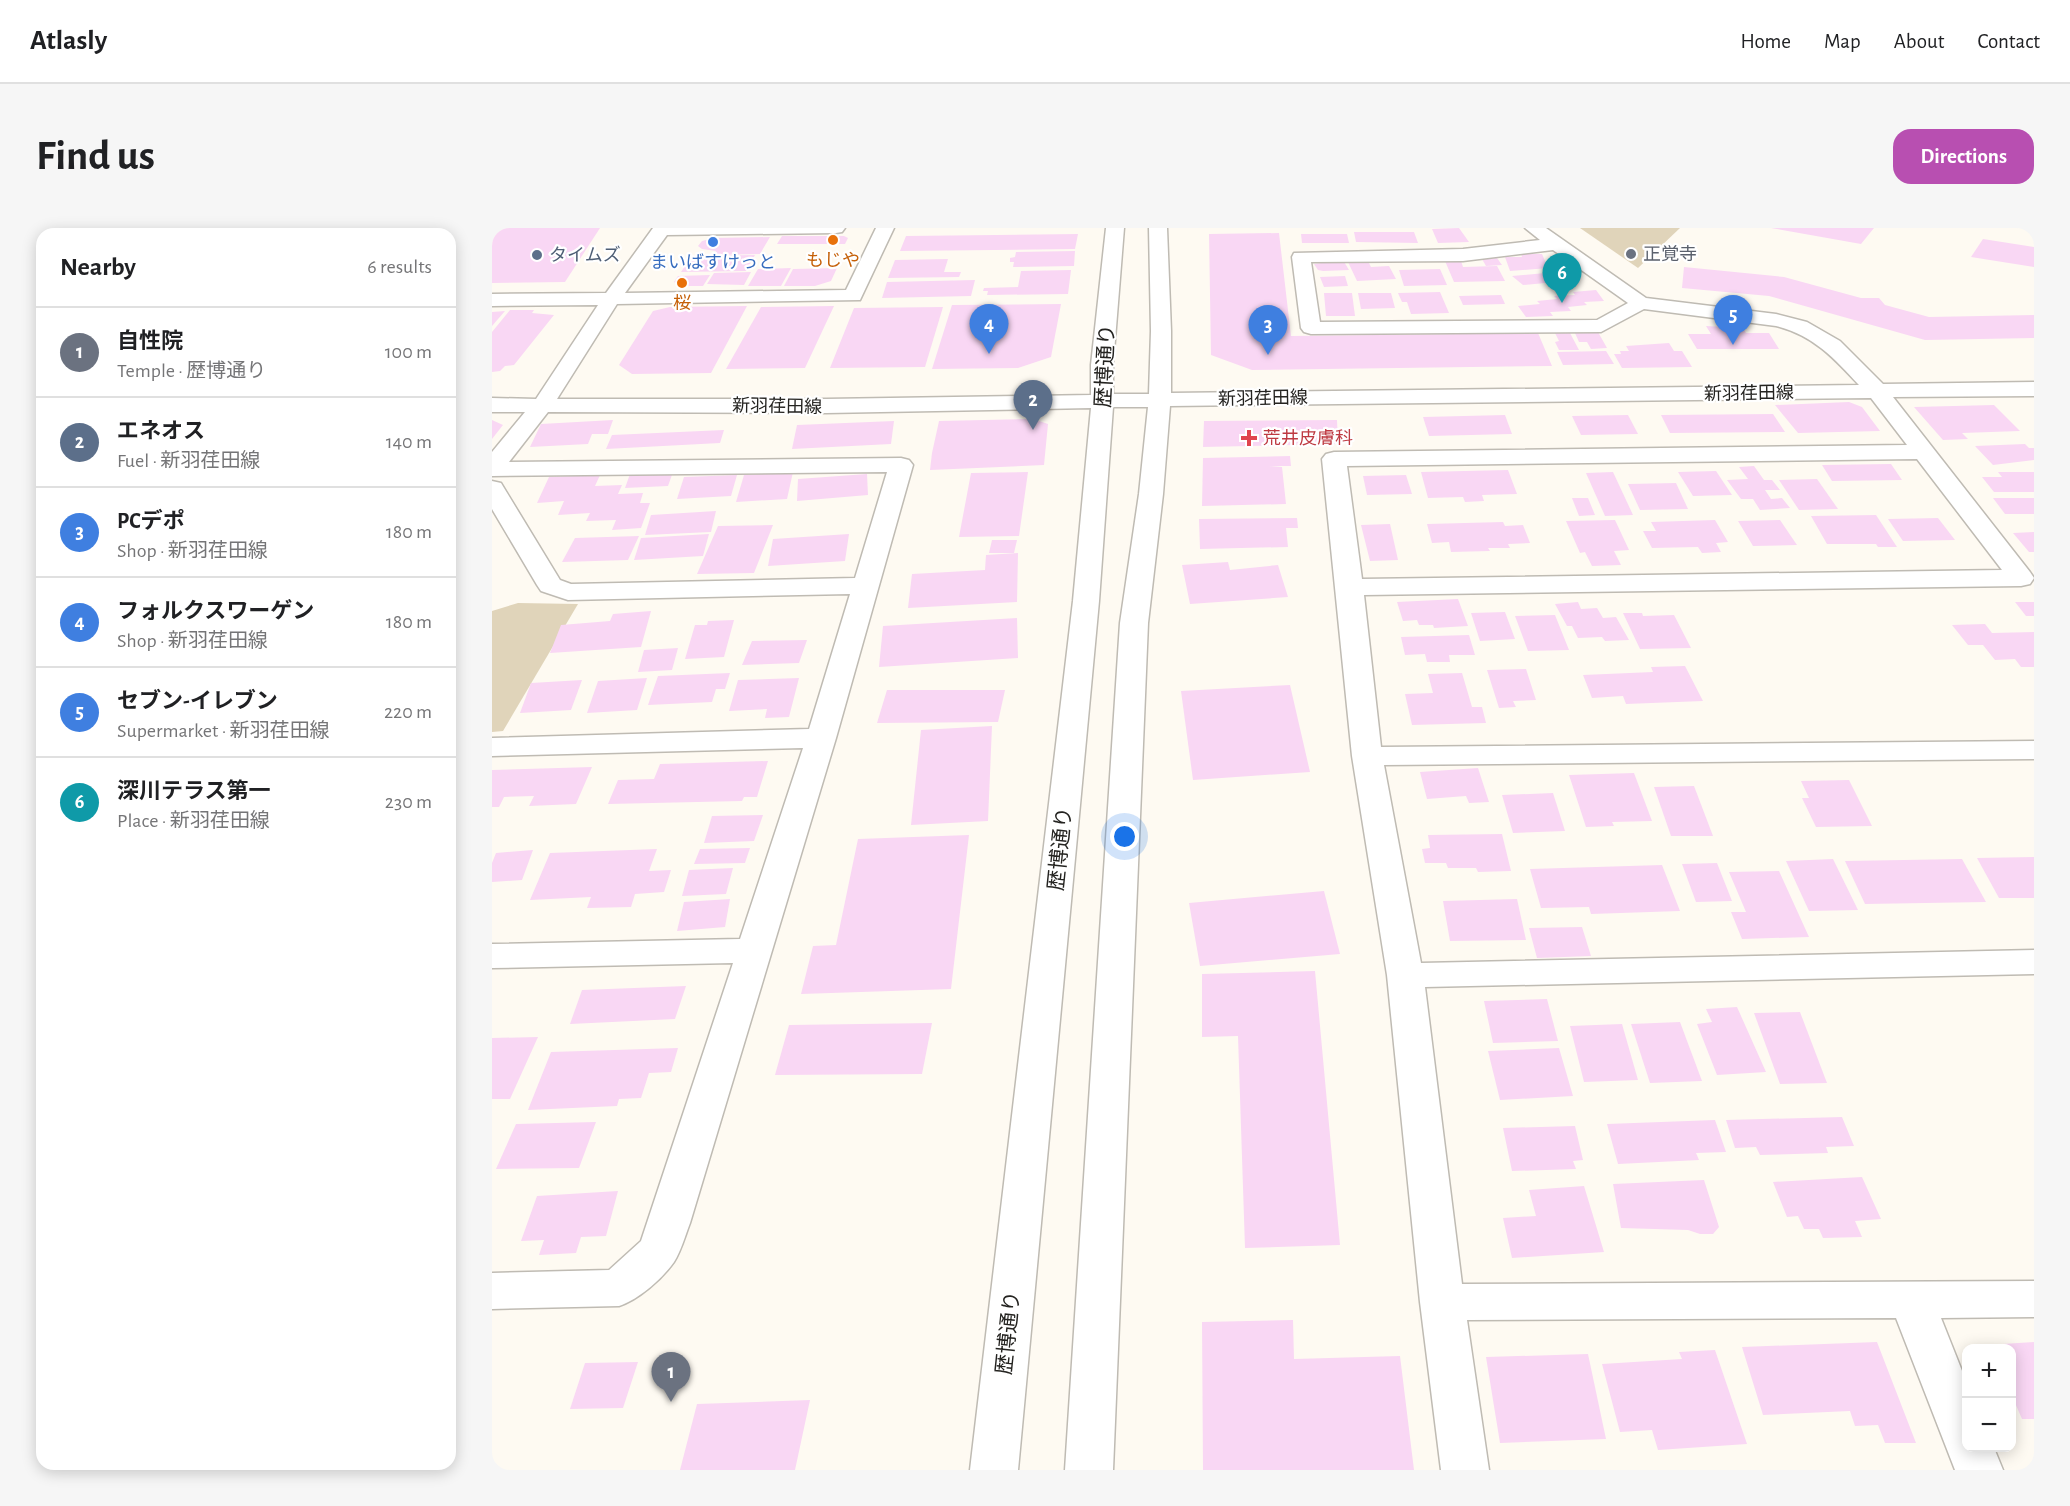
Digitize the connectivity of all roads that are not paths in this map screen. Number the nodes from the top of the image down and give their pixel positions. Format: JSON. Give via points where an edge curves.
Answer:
{"nodes":[{"id":1,"x":836,"y":228,"type":"edge"},
{"id":2,"x":885,"y":228,"type":"edge"},
{"id":3,"x":1115,"y":228,"type":"edge"},
{"id":4,"x":1158,"y":228,"type":"edge"},
{"id":5,"x":662,"y":229,"type":"edge"},
{"id":6,"x":1545,"y":236,"type":"edge"},
{"id":7,"x":611,"y":299,"type":"junction"},
{"id":8,"x":492,"y":300,"type":"edge"},
{"id":9,"x":1641,"y":303,"type":"junction"},
{"id":10,"x":2034,"y":376,"type":"edge"},
{"id":11,"x":1872,"y":385,"type":"junction"},
{"id":12,"x":2034,"y":389,"type":"edge"},
{"id":13,"x":1159,"y":391,"type":"junction"},
{"id":14,"x":492,"y":393,"type":"edge"},
{"id":15,"x":1102,"y":393,"type":"junction"},
{"id":16,"x":547,"y":397,"type":"junction"},
{"id":17,"x":492,"y":405,"type":"edge"},
{"id":18,"x":1923,"y":452,"type":"junction"},
{"id":19,"x":492,"y":468,"type":"edge"},
{"id":20,"x":492,"y":488,"type":"edge"},
{"id":21,"x":2028,"y":578,"type":"edge"},
{"id":22,"x":867,"y":586,"type":"junction"},
{"id":23,"x":1350,"y":587,"type":"junction"},
{"id":24,"x":821,"y":738,"type":"junction"},
{"id":25,"x":492,"y":747,"type":"edge"},
{"id":26,"x":2034,"y":750,"type":"edge"},
{"id":27,"x":1367,"y":756,"type":"junction"},
{"id":28,"x":754,"y":951,"type":"junction"},
{"id":29,"x":492,"y":956,"type":"edge"},
{"id":30,"x":2034,"y":963,"type":"edge"},
{"id":31,"x":1406,"y":975,"type":"junction"},
{"id":32,"x":492,"y":1291,"type":"edge"},
{"id":33,"x":2034,"y":1299,"type":"edge"},
{"id":34,"x":1442,"y":1302,"type":"junction"},
{"id":35,"x":1912,"y":1302,"type":"junction"},
{"id":36,"x":1962,"y":1429,"type":"edge"},
{"id":37,"x":1972,"y":1452,"type":"edge"},
{"id":38,"x":994,"y":1470,"type":"edge"},
{"id":39,"x":1089,"y":1470,"type":"edge"},
{"id":40,"x":1465,"y":1470,"type":"edge"},
{"id":41,"x":1979,"y":1470,"type":"edge"}],
"edges":[{"from":1,"to":5,"type":"street"},
{"from":2,"to":7,"type":"street","via":[[853,296]]},
{"from":3,"to":15,"type":"street","name":"歴博通り"},
{"from":4,"to":13,"type":"street"},
{"from":5,"to":7,"type":"street"},
{"from":6,"to":9,"type":"street"},
{"from":6,"to":9,"type":"street","via":[[1463,255],[1301,257],[1311,328],[1601,326]]},
{"from":7,"to":8,"type":"street"},
{"from":7,"to":16,"type":"street"},
{"from":9,"to":11,"type":"street","via":[[1742,314],[1800,326],[1833,345]]},
{"from":10,"to":11,"type":"street","name":"新羽荏田線"},
{"from":11,"to":12,"type":"street","name":"新羽荏田線"},
{"from":11,"to":13,"type":"street","name":"新羽荏田線"},
{"from":11,"to":18,"type":"street"},
{"from":13,"to":15,"type":"street","name":"新羽荏田線"},
{"from":13,"to":39,"type":"street","via":[[1153,494],[1134,623]]},
{"from":14,"to":16,"type":"street","name":"新羽荏田線"},
{"from":15,"to":16,"type":"street","name":"新羽荏田線","via":[[826,406]]},
{"from":15,"to":38,"type":"street","name":"歴博通り","via":[[1086,601]]},
{"from":16,"to":17,"type":"street","name":"新羽荏田線"},
{"from":16,"to":19,"type":"street"},
{"from":18,"to":21,"type":"street"},
{"from":18,"to":23,"type":"street","via":[[1334,459]]},
{"from":19,"to":22,"type":"street","via":[[901,465]]},
{"from":20,"to":22,"type":"street","via":[[550,585],[568,592]]},
{"from":21,"to":23,"type":"street"},
{"from":22,"to":24,"type":"street"},
{"from":23,"to":27,"type":"street"},
{"from":24,"to":25,"type":"street"},
{"from":24,"to":28,"type":"street"},
{"from":26,"to":27,"type":"street"},
{"from":27,"to":31,"type":"street"},
{"from":28,"to":29,"type":"street"},
{"from":28,"to":32,"type":"street","via":[[658,1251],[619,1288]]},
{"from":30,"to":31,"type":"street"},
{"from":31,"to":34,"type":"street"},
{"from":33,"to":35,"type":"street"},
{"from":34,"to":35,"type":"street"},
{"from":34,"to":40,"type":"street"},
{"from":35,"to":36,"type":"street"},
{"from":37,"to":41,"type":"street"}]}
